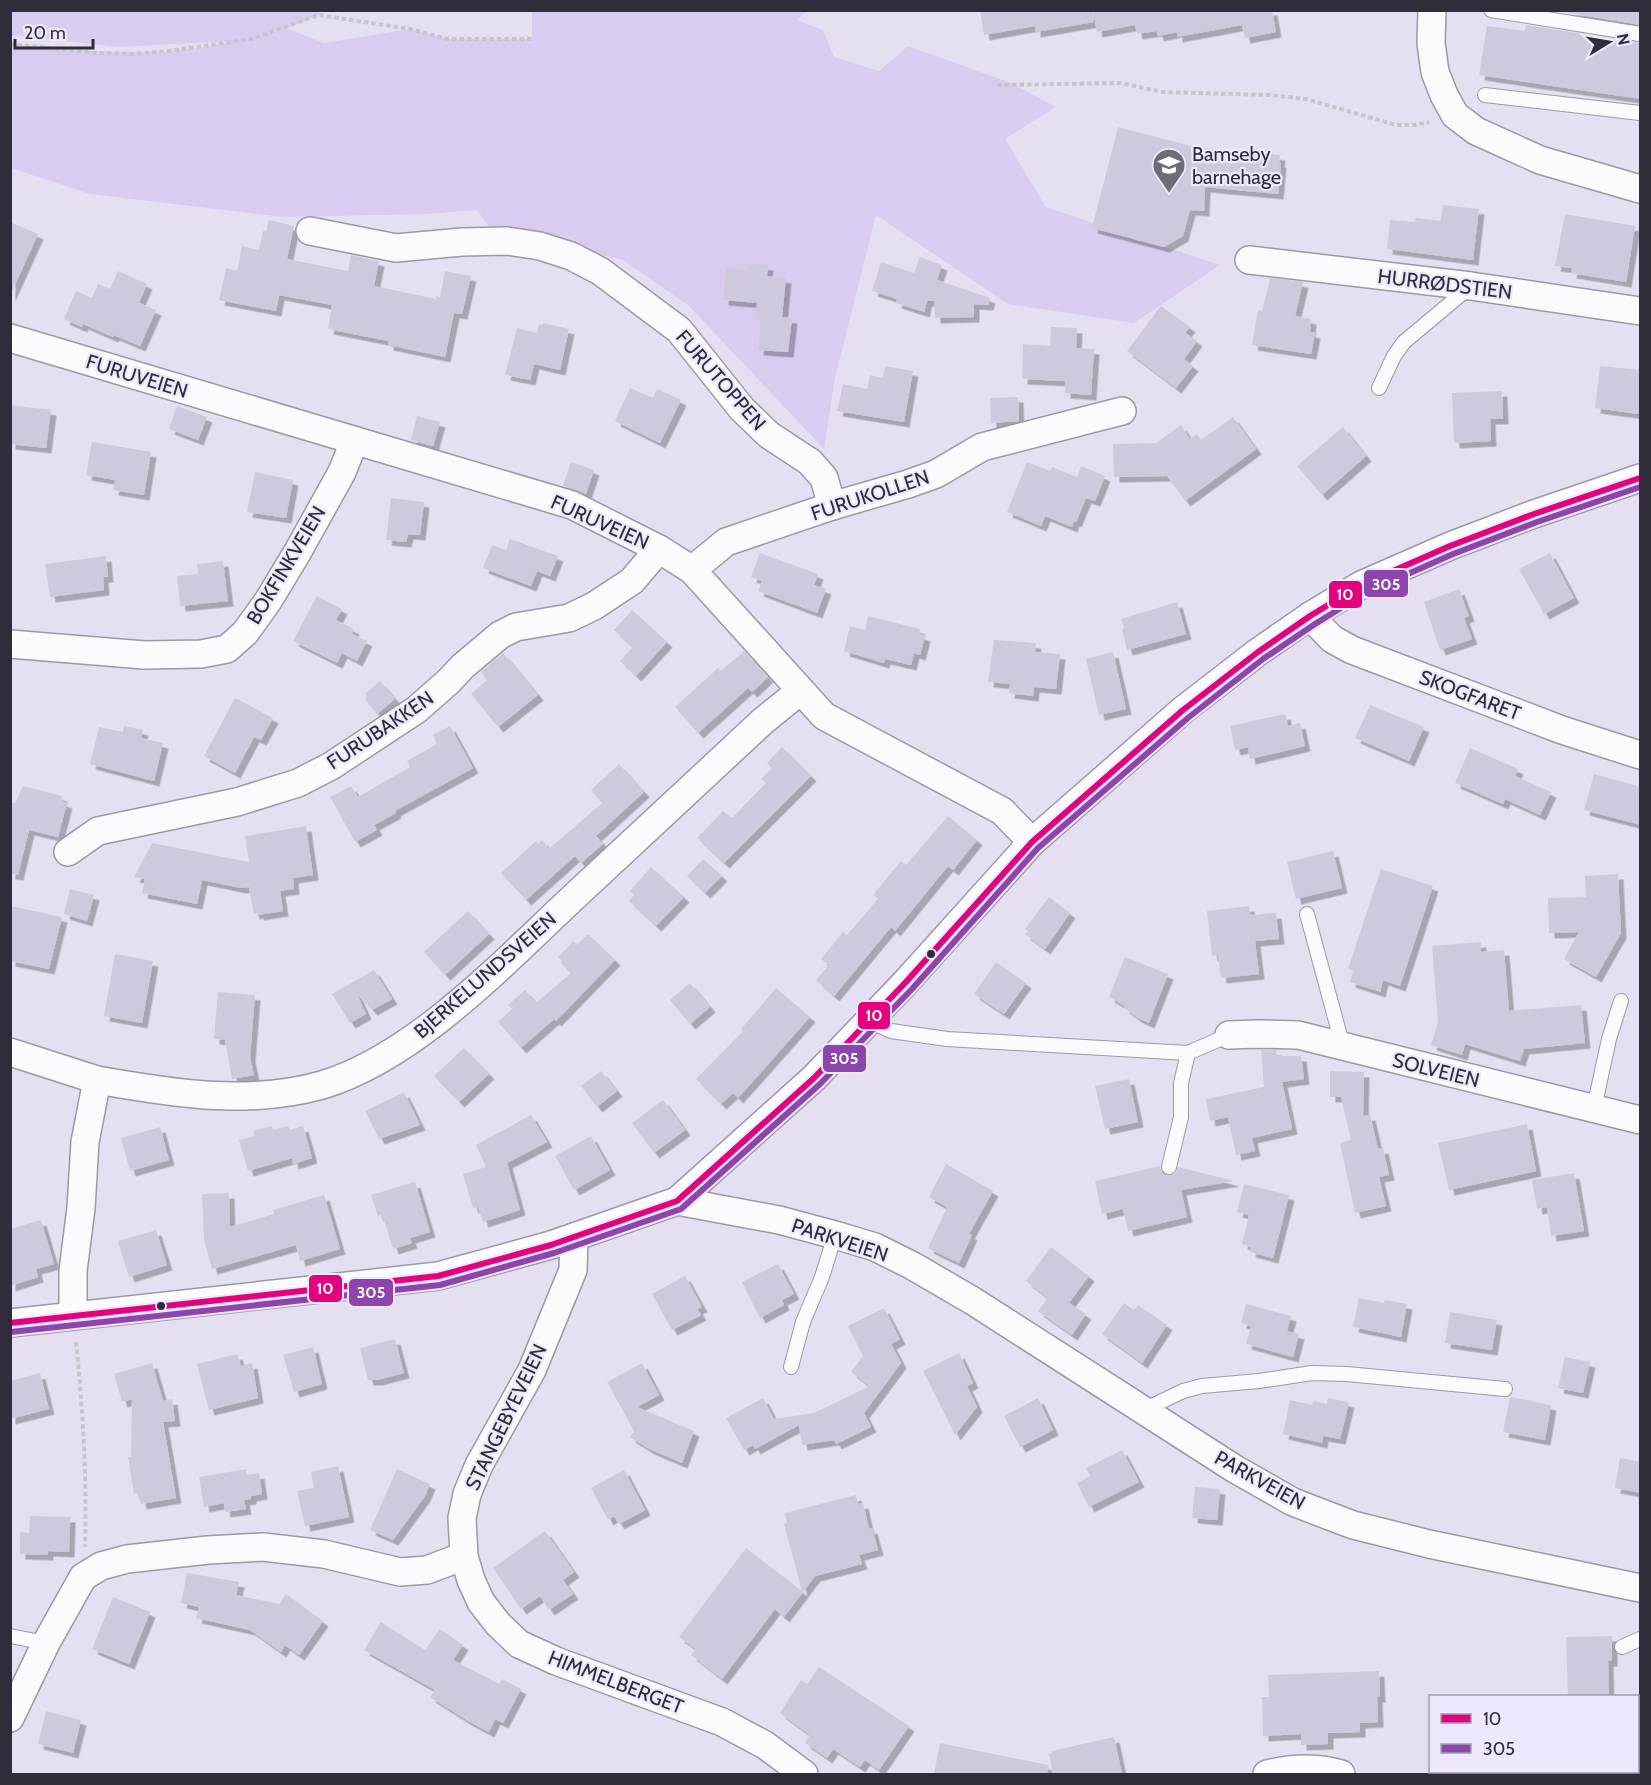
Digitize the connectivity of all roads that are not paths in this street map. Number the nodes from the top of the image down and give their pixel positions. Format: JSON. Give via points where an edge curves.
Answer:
{"nodes":[{"id":1,"x":1432,"y":10,"type":"edge"},
{"id":2,"x":1491,"y":10,"type":"edge"},
{"id":3,"x":1641,"y":34,"type":"edge"},
{"id":4,"x":1485,"y":95,"type":"dead end"},
{"id":5,"x":1641,"y":113,"type":"edge"},
{"id":6,"x":1641,"y":189,"type":"edge"},
{"id":7,"x":310,"y":231,"type":"dead end"},
{"id":8,"x":1249,"y":260,"type":"dead end"},
{"id":9,"x":1471,"y":286,"type":"junction"},
{"id":10,"x":1641,"y":311,"type":"edge"},
{"id":11,"x":10,"y":338,"type":"edge"},
{"id":12,"x":1379,"y":388,"type":"dead end"},
{"id":13,"x":1122,"y":411,"type":"dead end"},
{"id":14,"x":354,"y":442,"type":"junction"},
{"id":15,"x":1641,"y":478,"type":"edge"},
{"id":16,"x":832,"y":506,"type":"junction"},
{"id":17,"x":659,"y":549,"type":"junction"},
{"id":18,"x":693,"y":570,"type":"junction"},
{"id":19,"x":1310,"y":616,"type":"junction"},
{"id":20,"x":10,"y":644,"type":"edge"},
{"id":21,"x":800,"y":690,"type":"junction"},
{"id":22,"x":1641,"y":755,"type":"edge"},
{"id":23,"x":1032,"y":842,"type":"junction"},
{"id":24,"x":68,"y":852,"type":"dead end"},
{"id":25,"x":1307,"y":914,"type":"dead end"},
{"id":26,"x":1621,"y":1001,"type":"dead end"},
{"id":27,"x":868,"y":1021,"type":"junction"},
{"id":28,"x":1229,"y":1035,"type":"joint"},
{"id":29,"x":1343,"y":1047,"type":"junction"},
{"id":30,"x":10,"y":1052,"type":"edge"},
{"id":31,"x":1188,"y":1053,"type":"junction"},
{"id":32,"x":97,"y":1080,"type":"junction"},
{"id":33,"x":1594,"y":1108,"type":"junction"},
{"id":34,"x":1641,"y":1120,"type":"edge"},
{"id":35,"x":1169,"y":1167,"type":"dead end"},
{"id":36,"x":677,"y":1202,"type":"junction"},
{"id":37,"x":835,"y":1235,"type":"junction"},
{"id":38,"x":574,"y":1238,"type":"junction"},
{"id":39,"x":73,"y":1316,"type":"junction"},
{"id":40,"x":10,"y":1323,"type":"edge"},
{"id":41,"x":791,"y":1367,"type":"dead end"},
{"id":42,"x":1505,"y":1389,"type":"dead end"},
{"id":43,"x":1148,"y":1413,"type":"junction"},
{"id":44,"x":464,"y":1556,"type":"junction"},
{"id":45,"x":1641,"y":1588,"type":"edge"},
{"id":46,"x":10,"y":1636,"type":"edge"},
{"id":47,"x":1641,"y":1639,"type":"edge"},
{"id":48,"x":46,"y":1643,"type":"junction"},
{"id":49,"x":1622,"y":1647,"type":"dead end"},
{"id":50,"x":10,"y":1718,"type":"edge"},
{"id":51,"x":804,"y":1774,"type":"edge"},
{"id":52,"x":1267,"y":1774,"type":"edge"},
{"id":53,"x":1341,"y":1774,"type":"edge"}],
"edges":[{"from":1,"to":6,"type":"street","via":[[1435,72],[1455,115],[1476,131],[1540,160]]},
{"from":2,"to":3,"type":"lane"},
{"from":4,"to":5,"type":"lane"},
{"from":7,"to":16,"type":"street","name":"FURUTOPPEN","via":[[396,248],[442,234],[507,241],[540,246],[600,271],[680,330],[742,409],[769,435],[810,462],[824,478]]},
{"from":8,"to":9,"type":"street","name":"HURRØDSTIEN"},
{"from":9,"to":10,"type":"street","name":"HURRØDSTIEN"},
{"from":9,"to":12,"type":"lane","via":[[1404,342]]},
{"from":11,"to":14,"type":"street","name":"FURUVEIEN"},
{"from":13,"to":16,"type":"street","name":"FURUKOLLEN","via":[[982,447],[936,474]]},
{"from":14,"to":17,"type":"street","name":"FURUVEIEN","via":[[572,505]]},
{"from":14,"to":20,"type":"street","name":"BOKFINKVEIEN","via":[[342,472],[280,582],[245,633],[227,648],[201,654],[144,655]]},
{"from":15,"to":19,"type":"street","via":[[1450,546],[1361,585]]},
{"from":16,"to":18,"type":"street","name":"FURUKOLLEN","via":[[726,542]]},
{"from":17,"to":18,"type":"street","name":"FURUVEIEN"},
{"from":17,"to":24,"type":"street","name":"FURUBAKKEN","via":[[632,581],[594,606],[569,618],[516,627],[500,635],[416,710],[298,783],[237,802],[98,831]]},
{"from":18,"to":21,"type":"street","name":"FURUVEIEN"},
{"from":19,"to":22,"type":"street","name":"SKOGFARET","via":[[1332,639],[1352,650],[1562,730]]},
{"from":19,"to":23,"type":"street","via":[[1183,710]]},
{"from":21,"to":23,"type":"street","name":"FURUVEIEN","via":[[824,716],[1002,811]]},
{"from":21,"to":32,"type":"street","name":"BJERKELUNDSVEIEN","via":[[431,1026],[346,1077],[239,1098]]},
{"from":23,"to":27,"type":"street"},
{"from":25,"to":29,"type":"lane"},
{"from":26,"to":33,"type":"lane"},
{"from":27,"to":31,"type":"lane","via":[[891,1031],[947,1039]]},
{"from":27,"to":36,"type":"street","via":[[814,1078]]},
{"from":28,"to":29,"type":"street","name":"SOLVEIEN","via":[[1298,1035]]},
{"from":28,"to":31,"type":"lane"},
{"from":29,"to":33,"type":"street","name":"SOLVEIEN"},
{"from":30,"to":32,"type":"street","name":"BJERKELUNDSVEIEN"},
{"from":31,"to":35,"type":"lane","via":[[1181,1083],[1181,1117]]},
{"from":32,"to":39,"type":"street","via":[[85,1142],[72,1271]]},
{"from":33,"to":34,"type":"street","name":"SOLVEIEN"},
{"from":36,"to":37,"type":"street","name":"PARKVEIEN","via":[[779,1220]]},
{"from":36,"to":38,"type":"street","name":"PARKVEIEN"},
{"from":37,"to":41,"type":"lane"},
{"from":37,"to":43,"type":"street","name":"PARKVEIEN","via":[[874,1247],[923,1272]]},
{"from":38,"to":39,"type":"street","name":"PARKVEIEN","via":[[438,1276]]},
{"from":38,"to":44,"type":"street","name":"STANGEBYEVEIEN","via":[[573,1270],[532,1370],[467,1494],[462,1518]]},
{"from":39,"to":40,"type":"street","name":"PARKVEIEN"},
{"from":42,"to":43,"type":"lane","via":[[1312,1373],[1202,1386],[1163,1400]]},
{"from":43,"to":45,"type":"street","name":"PARKVEIEN","via":[[1293,1502],[1353,1525]]},
{"from":44,"to":48,"type":"street","via":[[427,1570],[400,1572],[324,1554],[263,1547],[127,1559],[101,1566],[84,1577]]},
{"from":44,"to":51,"type":"street","name":"HIMMELBERGET","via":[[481,1602],[519,1644],[722,1722],[765,1745]]},
{"from":46,"to":48,"type":"lane"},
{"from":47,"to":49,"type":"lane"},
{"from":48,"to":50,"type":"street"},
{"from":52,"to":53,"type":"street","via":[[1289,1769]]}]}
